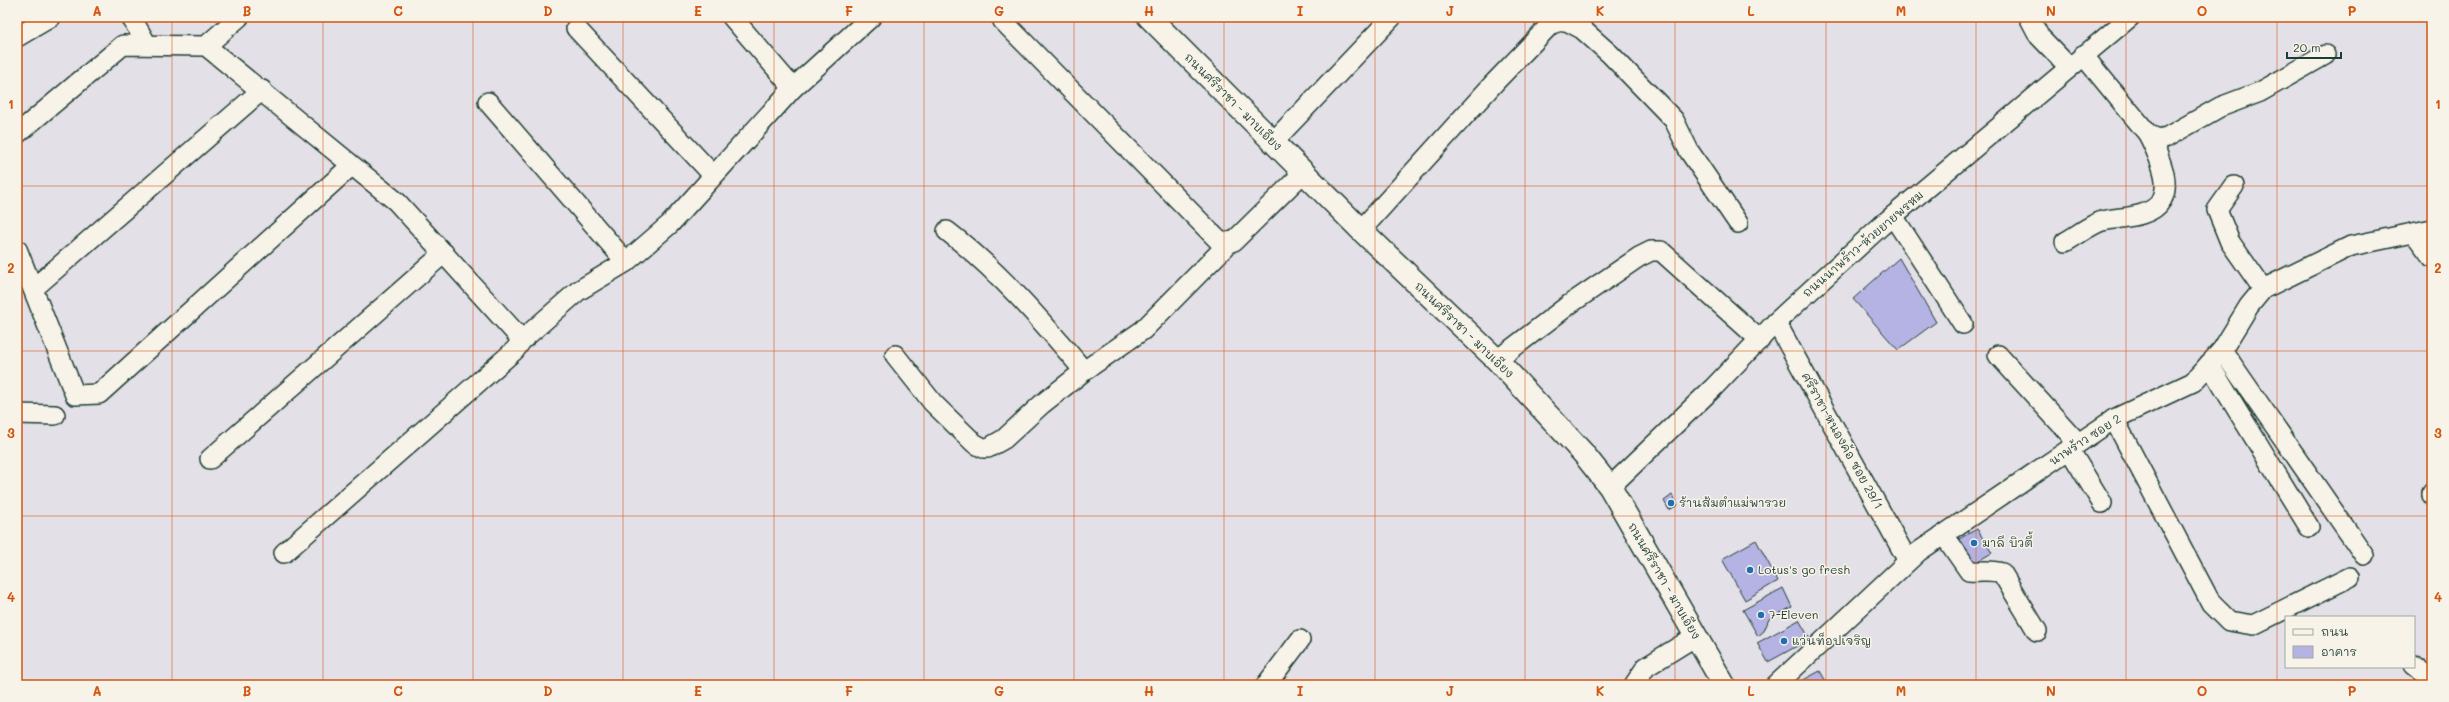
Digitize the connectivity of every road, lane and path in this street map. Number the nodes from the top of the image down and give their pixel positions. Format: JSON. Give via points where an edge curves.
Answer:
{"nodes":[{"id":1,"x":51,"y":17,"type":"edge"},
{"id":2,"x":130,"y":17,"type":"edge"},
{"id":3,"x":239,"y":17,"type":"edge"},
{"id":4,"x":732,"y":17,"type":"edge"},
{"id":5,"x":871,"y":17,"type":"edge"},
{"id":6,"x":1148,"y":17,"type":"edge"},
{"id":7,"x":1392,"y":17,"type":"edge"},
{"id":8,"x":2029,"y":17,"type":"edge"},
{"id":9,"x":2130,"y":17,"type":"edge"},
{"id":10,"x":1002,"y":21,"type":"dead end"},
{"id":11,"x":576,"y":28,"type":"dead end"},
{"id":12,"x":17,"y":37,"type":"edge"},
{"id":13,"x":146,"y":43,"type":"junction"},
{"id":14,"x":206,"y":46,"type":"junction"},
{"id":15,"x":2325,"y":55,"type":"dead end"},
{"id":16,"x":2076,"y":61,"type":"junction"},
{"id":17,"x":793,"y":88,"type":"junction"},
{"id":18,"x":262,"y":90,"type":"junction"},
{"id":19,"x":488,"y":102,"type":"dead end"},
{"id":20,"x":17,"y":134,"type":"edge"},
{"id":21,"x":2148,"y":134,"type":"junction"},
{"id":22,"x":1272,"y":142,"type":"junction"},
{"id":23,"x":351,"y":166,"type":"junction"},
{"id":24,"x":1303,"y":173,"type":"junction"},
{"id":25,"x":713,"y":175,"type":"junction"},
{"id":26,"x":2234,"y":186,"type":"dead end"},
{"id":27,"x":1893,"y":216,"type":"junction"},
{"id":28,"x":1738,"y":222,"type":"dead end"},
{"id":29,"x":1361,"y":230,"type":"junction"},
{"id":30,"x":947,"y":231,"type":"dead end"},
{"id":31,"x":2423,"y":231,"type":"edge"},
{"id":32,"x":2065,"y":242,"type":"dead end"},
{"id":33,"x":1229,"y":243,"type":"junction"},
{"id":34,"x":17,"y":249,"type":"edge"},
{"id":35,"x":444,"y":253,"type":"junction"},
{"id":36,"x":2432,"y":256,"type":"edge"},
{"id":37,"x":626,"y":262,"type":"junction"},
{"id":38,"x":34,"y":288,"type":"junction"},
{"id":39,"x":2263,"y":289,"type":"junction"},
{"id":40,"x":1776,"y":322,"type":"junction"},
{"id":41,"x":1963,"y":324,"type":"dead end"},
{"id":42,"x":522,"y":340,"type":"junction"},
{"id":43,"x":1760,"y":340,"type":"junction"},
{"id":44,"x":2222,"y":350,"type":"junction"},
{"id":45,"x":895,"y":355,"type":"dead end"},
{"id":46,"x":1998,"y":355,"type":"dead end"},
{"id":47,"x":1497,"y":360,"type":"junction"},
{"id":48,"x":2209,"y":364,"type":"junction"},
{"id":49,"x":1084,"y":371,"type":"junction"},
{"id":50,"x":17,"y":414,"type":"edge"},
{"id":51,"x":55,"y":415,"type":"dead end"},
{"id":52,"x":2114,"y":419,"type":"junction"},
{"id":53,"x":2074,"y":446,"type":"junction"},
{"id":54,"x":210,"y":459,"type":"dead end"},
{"id":55,"x":1610,"y":487,"type":"junction"},
{"id":56,"x":2102,"y":503,"type":"dead end"},
{"id":57,"x":2309,"y":527,"type":"dead end"},
{"id":58,"x":1944,"y":535,"type":"junction"},
{"id":59,"x":284,"y":553,"type":"dead end"},
{"id":60,"x":2364,"y":555,"type":"dead end"},
{"id":61,"x":1908,"y":561,"type":"junction"},
{"id":62,"x":2350,"y":577,"type":"dead end"},
{"id":63,"x":2037,"y":631,"type":"dead end"},
{"id":64,"x":1696,"y":636,"type":"junction"},
{"id":65,"x":1300,"y":640,"type":"dead end"},
{"id":66,"x":2415,"y":666,"type":"edge"},
{"id":67,"x":2432,"y":679,"type":"edge"},
{"id":68,"x":1266,"y":685,"type":"edge"},
{"id":69,"x":1634,"y":685,"type":"edge"},
{"id":70,"x":1724,"y":685,"type":"edge"},
{"id":71,"x":1776,"y":685,"type":"edge"}],
"edges":[{"from":1,"to":12,"type":"street"},
{"from":2,"to":13,"type":"street"},
{"from":3,"to":14,"type":"street"},
{"from":4,"to":17,"type":"street"},
{"from":5,"to":17,"type":"street"},
{"from":6,"to":22,"type":"main road","name":"ถนนศรีราชา - มาบเอียง"},
{"from":7,"to":22,"type":"street"},
{"from":8,"to":16,"type":"street","via":[[2039,36]]},
{"from":9,"to":16,"type":"street","name":"ถนนนาพร้าว-ห้วยยายพรหม"},
{"from":10,"to":33,"type":"street","via":[[1221,242]]},
{"from":11,"to":25,"type":"street"},
{"from":13,"to":14,"type":"street"},
{"from":13,"to":20,"type":"street","via":[[123,45]]},
{"from":14,"to":18,"type":"street"},
{"from":15,"to":21,"type":"street","via":[[2260,92],[2220,107],[2167,137],[2158,139]]},
{"from":16,"to":21,"type":"street"},
{"from":16,"to":27,"type":"street","name":"ถนนนาพร้าว-ห้วยยายพรหม"},
{"from":17,"to":25,"type":"street"},
{"from":18,"to":23,"type":"street"},
{"from":18,"to":38,"type":"street"},
{"from":19,"to":37,"type":"street"},
{"from":21,"to":32,"type":"street","via":[[2159,155],[2166,182],[2166,194],[2158,204],[2143,214],[2101,222]]},
{"from":22,"to":24,"type":"main road","name":"ถนนศรีราชา - มาบเอียง"},
{"from":23,"to":35,"type":"street","via":[[397,202]]},
{"from":23,"to":38,"type":"street","via":[[98,394],[75,395]]},
{"from":24,"to":29,"type":"main road","name":"ถนนศรีราชา - มาบเอียง"},
{"from":24,"to":33,"type":"street"},
{"from":25,"to":37,"type":"street","via":[[670,224]]},
{"from":26,"to":39,"type":"street","via":[[2217,210],[2230,242]]},
{"from":27,"to":40,"type":"street","name":"ถนนนาพร้าว-ห้วยยายพรหม"},
{"from":27,"to":41,"type":"street"},
{"from":28,"to":29,"type":"street","via":[[1689,151],[1674,120],[1610,54],[1582,29],[1565,20],[1551,24]]},
{"from":29,"to":47,"type":"main road","name":"ถนนศรีราชา - มาบเอียง"},
{"from":30,"to":49,"type":"street","via":[[975,253],[1017,295]]},
{"from":31,"to":36,"type":"street"},
{"from":31,"to":39,"type":"street","name":"นาพร้าว ซอย 2","via":[[2351,246]]},
{"from":33,"to":49,"type":"street","via":[[1143,330]]},
{"from":34,"to":38,"type":"street"},
{"from":35,"to":42,"type":"street"},
{"from":35,"to":54,"type":"street"},
{"from":37,"to":42,"type":"street","via":[[578,291]]},
{"from":39,"to":44,"type":"street","name":"นาพร้าว ซอย 2","via":[[2249,306]]},
{"from":40,"to":43,"type":"street","name":"ถนนนาพร้าว-ห้วยยายพรหม"},
{"from":40,"to":61,"type":"street","name":"ศรีราชา-หนองค้อ ซอย 29/1"},
{"from":42,"to":59,"type":"street","via":[[515,350]]},
{"from":43,"to":47,"type":"street","via":[[1661,251],[1651,251],[1570,304]]},
{"from":43,"to":55,"type":"street","name":"ถนนนาพร้าว-ห้วยยายพรหม"},
{"from":44,"to":48,"type":"street","name":"นาพร้าว ซอย 2"},
{"from":44,"to":60,"type":"street"},
{"from":45,"to":49,"type":"street","via":[[932,403],[974,443],[983,448],[1004,439],[1032,412]]},
{"from":46,"to":53,"type":"street"},
{"from":47,"to":55,"type":"main road","name":"ถนนศรีราชา - มาบเอียง","via":[[1583,453]]},
{"from":48,"to":52,"type":"street","name":"นาพร้าว ซอย 2","via":[[2193,382]]},
{"from":48,"to":57,"type":"street"},
{"from":50,"to":51,"type":"street"},
{"from":52,"to":53,"type":"street","name":"นาพร้าว ซอย 2"},
{"from":52,"to":62,"type":"street","via":[[2211,604],[2229,622],[2253,625]]},
{"from":53,"to":56,"type":"street"},
{"from":53,"to":58,"type":"street","name":"นาพร้าว ซอย 2"},
{"from":55,"to":64,"type":"main road","name":"ถนนศรีราชา - มาบเอียง"},
{"from":58,"to":61,"type":"street","name":"นาพร้าว ซอย 2"},
{"from":58,"to":63,"type":"street","via":[[1969,571],[1994,570],[2002,573]]},
{"from":61,"to":71,"type":"street","name":"นาพร้าว ซอย 2"},
{"from":64,"to":69,"type":"street","via":[[1646,667]]},
{"from":64,"to":70,"type":"main road","name":"ถนนศรีราชา - มาบเอียง"},
{"from":65,"to":68,"type":"street"},
{"from":66,"to":67,"type":"street"}]}
